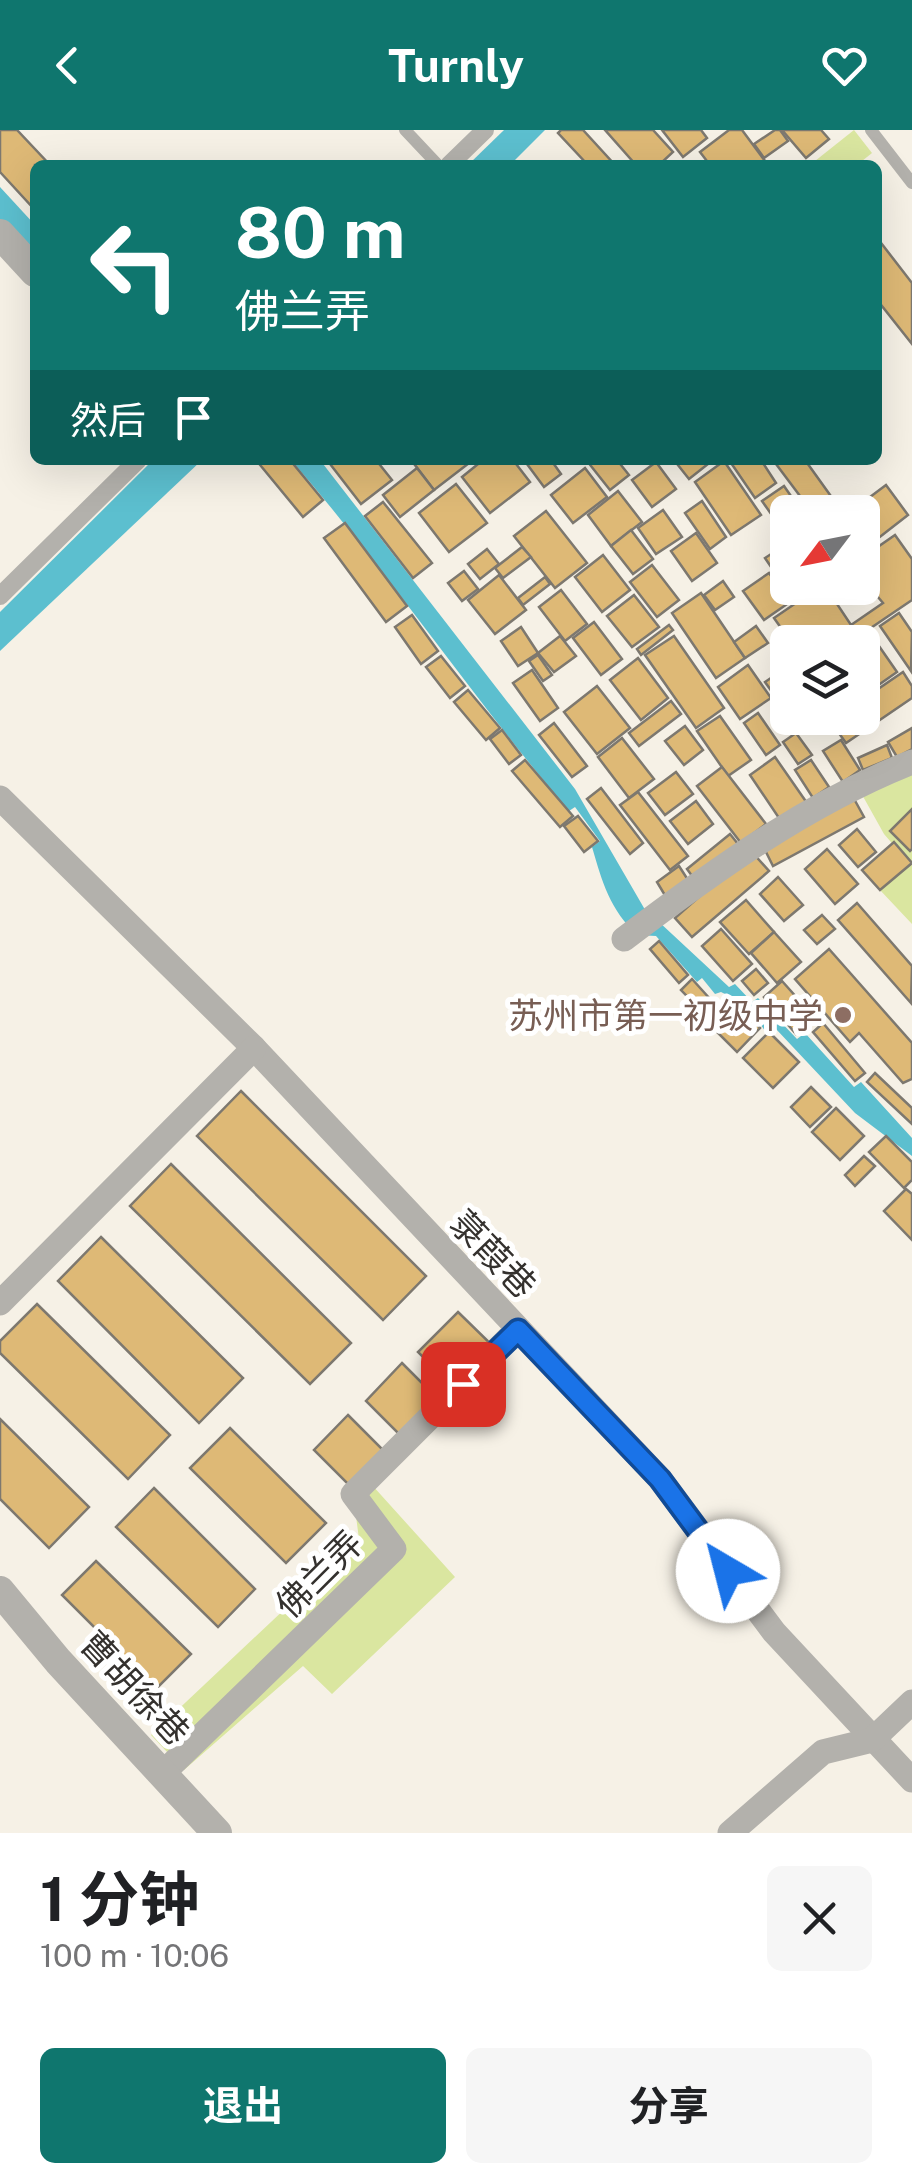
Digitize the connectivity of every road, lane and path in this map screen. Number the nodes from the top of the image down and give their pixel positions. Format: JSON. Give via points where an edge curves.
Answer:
{"nodes":[{"id":1,"x":405,"y":130,"type":"edge"},
{"id":2,"x":486,"y":130,"type":"edge"},
{"id":3,"x":871,"y":130,"type":"edge"},
{"id":4,"x":433,"y":160,"type":"edge"},
{"id":5,"x":454,"y":160,"type":"edge"},
{"id":6,"x":912,"y":183,"type":"edge"},
{"id":7,"x":0,"y":234,"type":"edge"},
{"id":8,"x":30,"y":267,"type":"edge"},
{"id":9,"x":133,"y":465,"type":"edge"},
{"id":10,"x":0,"y":596,"type":"edge"},
{"id":11,"x":912,"y":762,"type":"edge"},
{"id":12,"x":0,"y":798,"type":"edge"},
{"id":13,"x":627,"y":936,"type":"dead end"},
{"id":14,"x":254,"y":1048,"type":"junction"},
{"id":15,"x":0,"y":1303,"type":"edge"},
{"id":16,"x":518,"y":1330,"type":"junction"},
{"id":17,"x":0,"y":1590,"type":"edge"},
{"id":18,"x":912,"y":1702,"type":"edge"},
{"id":19,"x":872,"y":1740,"type":"junction"},
{"id":20,"x":163,"y":1773,"type":"junction"},
{"id":21,"x":912,"y":1780,"type":"edge"},
{"id":22,"x":218,"y":1833,"type":"edge"},
{"id":23,"x":730,"y":1833,"type":"edge"}],
"edges":[{"from":1,"to":4,"type":"lane"},
{"from":2,"to":5,"type":"street"},
{"from":3,"to":6,"type":"lane"},
{"from":7,"to":8,"type":"street"},
{"from":9,"to":10,"type":"street"},
{"from":11,"to":13,"type":"street","via":[[758,841]]},
{"from":12,"to":14,"type":"street","name":"菉葭巷"},
{"from":14,"to":15,"type":"street"},
{"from":14,"to":16,"type":"street","name":"菉葭巷"},
{"from":16,"to":19,"type":"street","name":"菉葭巷","via":[[660,1479],[774,1632]]},
{"from":16,"to":20,"type":"street","name":"佛兰弄","via":[[354,1494],[394,1549]]},
{"from":17,"to":20,"type":"street","name":"曹胡徐巷"},
{"from":18,"to":19,"type":"street"},
{"from":19,"to":21,"type":"street","name":"菉葭巷"},
{"from":19,"to":23,"type":"street","via":[[824,1752]]},
{"from":20,"to":22,"type":"street","name":"曹胡徐巷"}]}
